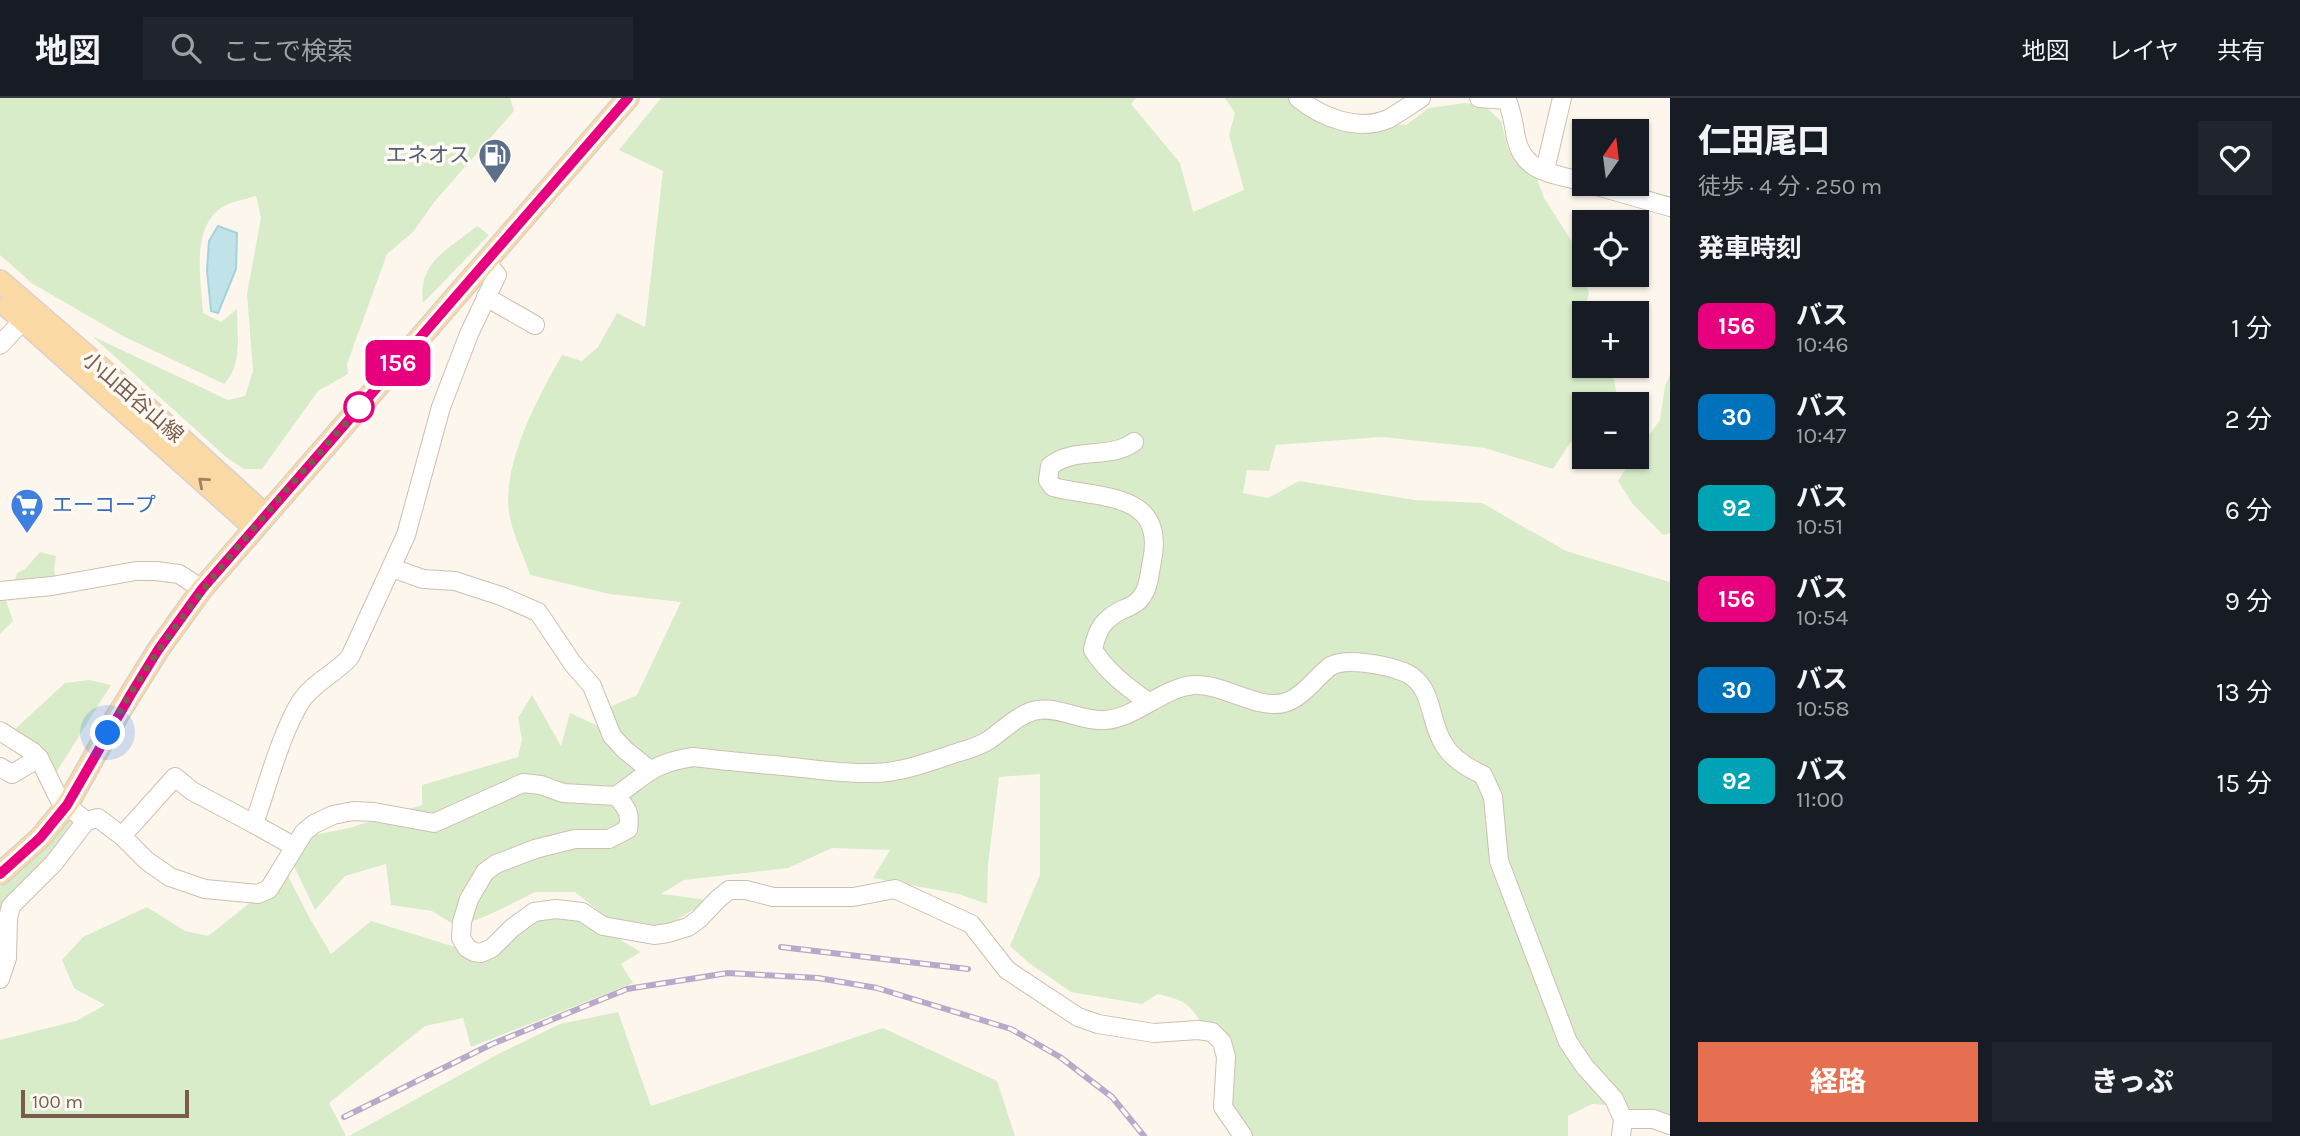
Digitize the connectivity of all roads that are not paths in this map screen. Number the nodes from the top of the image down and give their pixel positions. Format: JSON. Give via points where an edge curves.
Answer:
{"nodes":[{"id":1,"x":628,"y":98,"type":"edge"},
{"id":2,"x":1298,"y":98,"type":"edge"},
{"id":3,"x":1422,"y":98,"type":"edge"},
{"id":4,"x":1479,"y":98,"type":"edge"},
{"id":5,"x":1563,"y":98,"type":"edge"},
{"id":6,"x":1545,"y":170,"type":"junction"},
{"id":7,"x":1572,"y":178,"type":"edge"},
{"id":8,"x":1632,"y":196,"type":"edge"},
{"id":9,"x":1670,"y":207,"type":"edge"},
{"id":10,"x":486,"y":262,"type":"junction"},
{"id":11,"x":0,"y":281,"type":"edge"},
{"id":12,"x":486,"y":297,"type":"junction"},
{"id":13,"x":0,"y":300,"type":"edge"},
{"id":14,"x":28,"y":315,"type":"junction"},
{"id":15,"x":535,"y":324,"type":"dead end"},
{"id":16,"x":0,"y":345,"type":"edge"},
{"id":17,"x":1134,"y":442,"type":"dead end"},
{"id":18,"x":259,"y":521,"type":"junction"},
{"id":19,"x":392,"y":568,"type":"junction"},
{"id":20,"x":202,"y":589,"type":"junction"},
{"id":21,"x":0,"y":591,"type":"edge"},
{"id":22,"x":1148,"y":702,"type":"junction"},
{"id":23,"x":0,"y":731,"type":"edge"},
{"id":24,"x":39,"y":758,"type":"junction"},
{"id":25,"x":0,"y":767,"type":"edge"},
{"id":26,"x":650,"y":770,"type":"junction"},
{"id":27,"x":616,"y":796,"type":"junction"},
{"id":28,"x":67,"y":805,"type":"junction"},
{"id":29,"x":86,"y":821,"type":"junction"},
{"id":30,"x":254,"y":824,"type":"junction"},
{"id":31,"x":122,"y":836,"type":"junction"},
{"id":32,"x":295,"y":847,"type":"junction"},
{"id":33,"x":0,"y":874,"type":"edge"},
{"id":34,"x":0,"y":979,"type":"edge"},
{"id":35,"x":1670,"y":1125,"type":"edge"},
{"id":36,"x":1622,"y":1127,"type":"edge"},
{"id":37,"x":1243,"y":1136,"type":"edge"}],
"edges":[{"from":1,"to":10,"type":"main road"},
{"from":2,"to":3,"type":"street","via":[[1316,112],[1355,123],[1385,120]]},
{"from":4,"to":6,"type":"street","via":[[1507,100],[1518,149],[1527,162]]},
{"from":5,"to":6,"type":"street"},
{"from":6,"to":7,"type":"street"},
{"from":8,"to":9,"type":"street"},
{"from":10,"to":12,"type":"street","via":[[497,275]]},
{"from":10,"to":18,"type":"main road"},
{"from":11,"to":14,"type":"main road","name":"小山田谷山線"},
{"from":12,"to":15,"type":"street"},
{"from":12,"to":19,"type":"street","via":[[441,407],[406,535]]},
{"from":13,"to":14,"type":"main road","name":"小山田谷山線"},
{"from":14,"to":16,"type":"street"},
{"from":14,"to":18,"type":"main road","name":"小山田谷山線"},
{"from":17,"to":22,"type":"street","via":[[1125,449],[1055,461],[1048,480],[1053,487],[1123,500],[1153,526],[1156,543],[1146,592],[1102,623],[1093,650],[1105,668]]},
{"from":18,"to":20,"type":"main road"},
{"from":19,"to":26,"type":"street","via":[[423,579],[455,581],[538,612],[592,686],[612,736]]},
{"from":19,"to":30,"type":"street","via":[[350,657],[302,701]]},
{"from":20,"to":21,"type":"street","via":[[179,575],[136,571]]},
{"from":20,"to":28,"type":"main road","via":[[158,650]]},
{"from":22,"to":26,"type":"street","via":[[1104,720],[1035,710],[979,746],[899,770],[836,772],[693,757]]},
{"from":22,"to":36,"type":"street","via":[[1193,685],[1254,701],[1287,702],[1339,662],[1380,666],[1418,681],[1427,691],[1432,718],[1450,754],[1483,775],[1493,797],[1499,861],[1568,1042],[1614,1100]]},
{"from":23,"to":24,"type":"street"},
{"from":24,"to":25,"type":"street","via":[[12,774]]},
{"from":24,"to":28,"type":"street","via":[[51,786]]},
{"from":26,"to":27,"type":"street"},
{"from":27,"to":32,"type":"street","via":[[563,793],[523,783],[434,823],[374,812],[333,815],[304,832]]},
{"from":27,"to":37,"type":"street","via":[[630,818],[628,829],[618,836],[559,842],[485,872],[462,922],[461,938],[467,948],[481,953],[492,948],[534,912],[582,912],[603,926],[654,934],[688,927],[729,890],[773,897],[853,897],[895,889],[971,924],[1007,970],[1078,1017],[1154,1033],[1213,1032],[1222,1042],[1226,1058],[1223,1107]]},
{"from":28,"to":29,"type":"street"},
{"from":28,"to":33,"type":"main road","via":[[40,838]]},
{"from":29,"to":31,"type":"street","via":[[98,818]]},
{"from":29,"to":34,"type":"street","via":[[54,863],[11,906],[7,958]]},
{"from":30,"to":31,"type":"street","via":[[192,791],[175,776]]},
{"from":30,"to":32,"type":"street"},
{"from":31,"to":32,"type":"street","via":[[147,861],[182,883],[258,894],[269,889]]},
{"from":35,"to":36,"type":"street","via":[[1653,1119]]}]}
